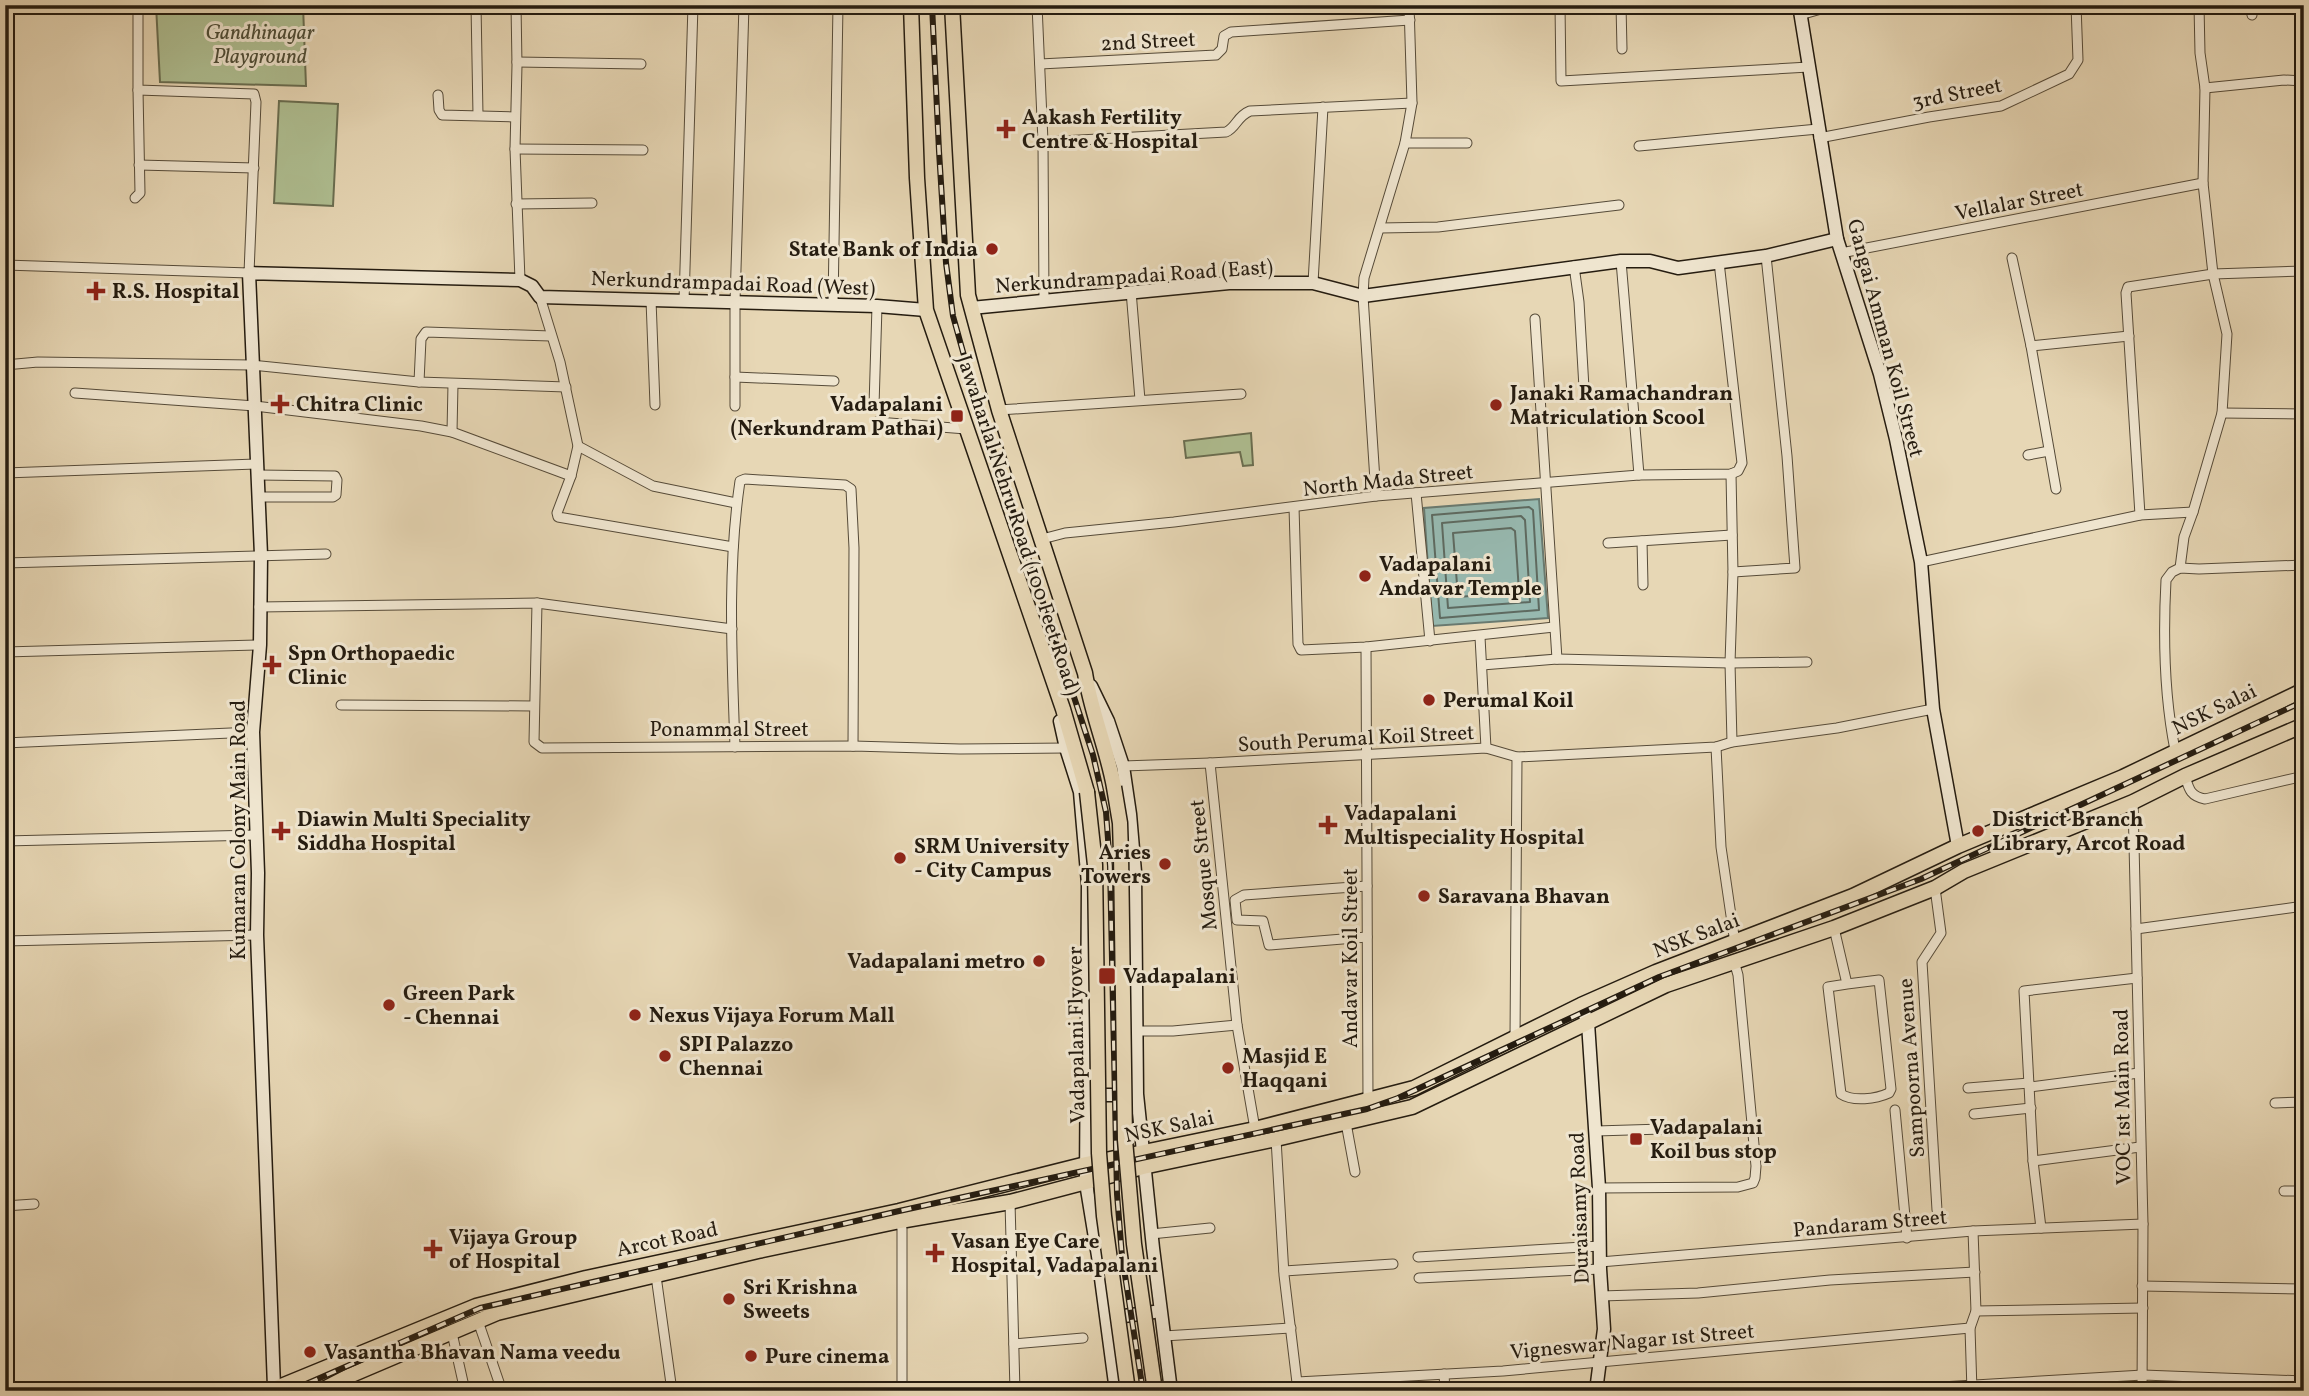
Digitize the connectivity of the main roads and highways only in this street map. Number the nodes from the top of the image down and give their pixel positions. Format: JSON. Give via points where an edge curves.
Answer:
{"nodes":[{"id":1,"x":911,"y":5,"type":"edge"},
{"id":2,"x":952,"y":5,"type":"edge"},
{"id":3,"x":1053,"y":682,"type":"joint"},
{"id":4,"x":2304,"y":690,"type":"edge"},
{"id":5,"x":2304,"y":725,"type":"edge"},
{"id":6,"x":1901,"y":873,"type":"junction"},
{"id":7,"x":1910,"y":899,"type":"junction"},
{"id":8,"x":1143,"y":1160,"type":"junction"},
{"id":9,"x":1086,"y":1164,"type":"joint"},
{"id":10,"x":849,"y":1227,"type":"junction"},
{"id":11,"x":731,"y":1252,"type":"junction"},
{"id":12,"x":271,"y":1389,"type":"edge"},
{"id":13,"x":1120,"y":1389,"type":"edge"},
{"id":14,"x":321,"y":1391,"type":"edge"},
{"id":15,"x":1155,"y":1391,"type":"edge"}],
"edges":[{"from":1,"to":3,"type":"main road","name":"Jawaharlal Nehru Road (100 Feet Road)","via":[[926,310]]},
{"from":2,"to":15,"type":"main road","name":"Jawaharlal Nehru Road (100 Feet Road)","bridge":true,"via":[[968,295],[999,410],[1085,673],[1120,823],[1125,1140]]},
{"from":3,"to":13,"type":"main road","name":"Vadapalani Flyover","bridge":true,"via":[[1087,792],[1095,865],[1099,1153]]},
{"from":4,"to":6,"type":"main road","name":"NSK Salai"},
{"from":5,"to":7,"type":"main road"},
{"from":6,"to":7,"type":"main road"},
{"from":6,"to":8,"type":"main road","name":"NSK Salai","via":[[1581,1005],[1414,1088]]},
{"from":7,"to":8,"type":"main road","via":[[1666,985],[1412,1107],[1276,1139]]},
{"from":8,"to":9,"type":"main road","name":"NSK Salai"},
{"from":8,"to":10,"type":"main road","name":"Arcot Road","via":[[1086,1183],[1010,1202]]},
{"from":9,"to":10,"type":"main road","name":"Arcot Road"},
{"from":10,"to":11,"type":"main road","name":"Arcot Road"},
{"from":11,"to":12,"type":"main road","name":"Arcot Road","via":[[572,1281],[476,1306]]},
{"from":11,"to":14,"type":"main road","name":"Arcot Road","via":[[656,1276],[497,1313]]}]}
